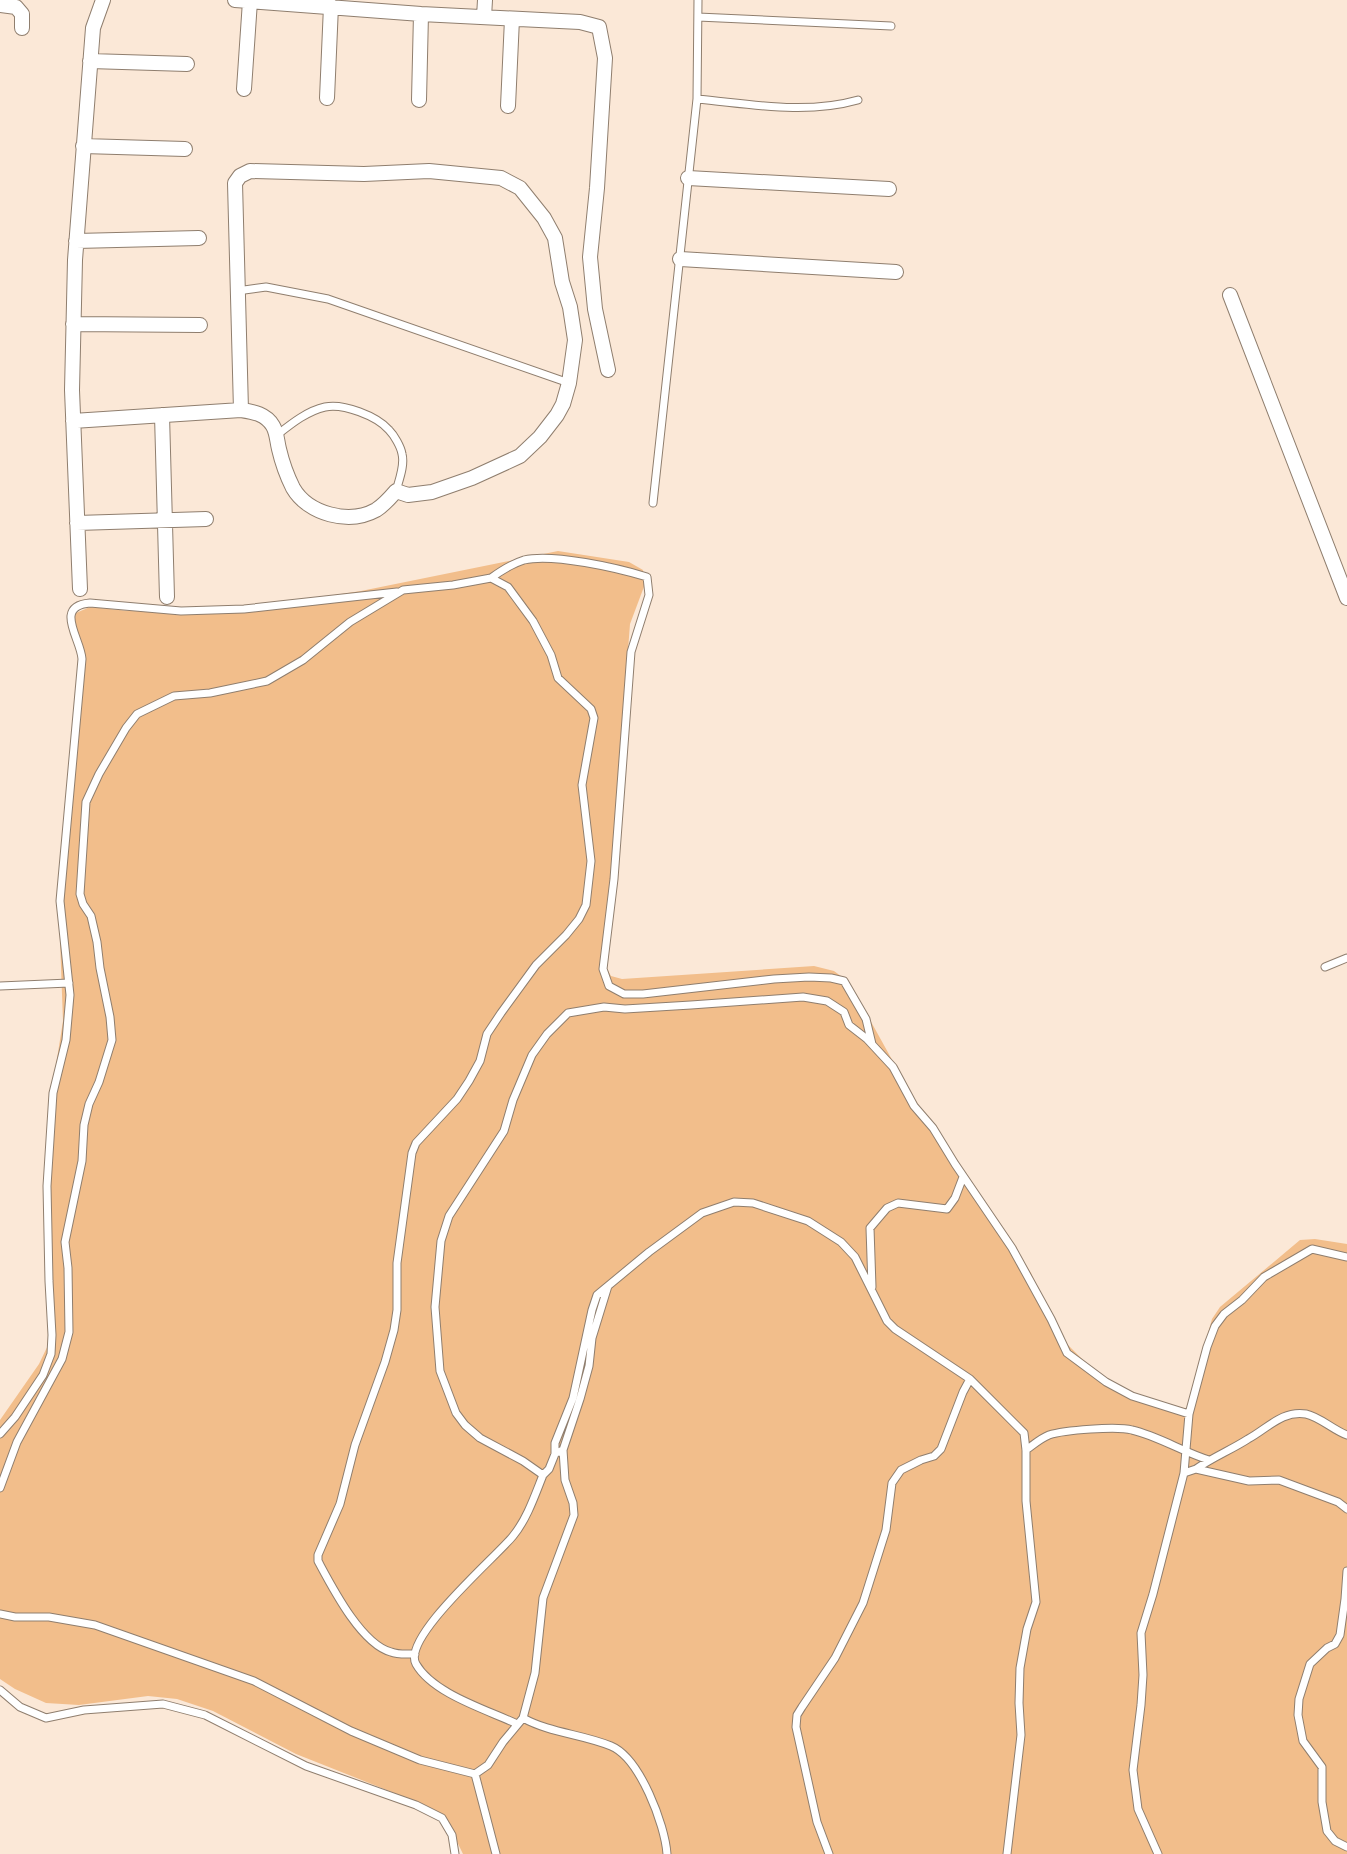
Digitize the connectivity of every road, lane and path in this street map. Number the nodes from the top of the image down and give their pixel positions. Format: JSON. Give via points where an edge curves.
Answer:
{"nodes":[{"id":1,"x":103,"y":0,"type":"edge"},
{"id":2,"x":235,"y":0,"type":"edge"},
{"id":3,"x":250,"y":0,"type":"edge"},
{"id":4,"x":485,"y":0,"type":"edge"},
{"id":5,"x":698,"y":0,"type":"edge"},
{"id":6,"x":0,"y":5,"type":"edge"},
{"id":7,"x":331,"y":6,"type":"junction"},
{"id":8,"x":421,"y":14,"type":"junction"},
{"id":9,"x":484,"y":17,"type":"junction"},
{"id":10,"x":698,"y":17,"type":"junction"},
{"id":11,"x":512,"y":19,"type":"junction"},
{"id":12,"x":891,"y":26,"type":"dead end"},
{"id":13,"x":22,"y":28,"type":"dead end"},
{"id":14,"x":90,"y":61,"type":"junction"},
{"id":15,"x":187,"y":64,"type":"dead end"},
{"id":16,"x":244,"y":89,"type":"dead end"},
{"id":17,"x":327,"y":98,"type":"dead end"},
{"id":18,"x":697,"y":99,"type":"junction"},
{"id":19,"x":419,"y":100,"type":"dead end"},
{"id":20,"x":858,"y":100,"type":"dead end"},
{"id":21,"x":508,"y":106,"type":"dead end"},
{"id":22,"x":83,"y":146,"type":"junction"},
{"id":23,"x":185,"y":149,"type":"dead end"},
{"id":24,"x":688,"y":178,"type":"junction"},
{"id":25,"x":889,"y":189,"type":"dead end"},
{"id":26,"x":199,"y":237,"type":"dead end"},
{"id":27,"x":76,"y":241,"type":"junction"},
{"id":28,"x":680,"y":259,"type":"junction"},
{"id":29,"x":896,"y":272,"type":"dead end"},
{"id":30,"x":237,"y":291,"type":"junction"},
{"id":31,"x":1230,"y":295,"type":"dead end"},
{"id":32,"x":73,"y":324,"type":"junction"},
{"id":33,"x":200,"y":325,"type":"dead end"},
{"id":34,"x":608,"y":370,"type":"dead end"},
{"id":35,"x":570,"y":382,"type":"junction"},
{"id":36,"x":241,"y":410,"type":"junction"},
{"id":37,"x":162,"y":415,"type":"junction"},
{"id":38,"x":73,"y":421,"type":"junction"},
{"id":39,"x":277,"y":435,"type":"junction"},
{"id":40,"x":396,"y":491,"type":"junction"},
{"id":41,"x":652,"y":503,"type":"dead end"},
{"id":42,"x":207,"y":519,"type":"dead end"},
{"id":43,"x":165,"y":522,"type":"junction"},
{"id":44,"x":77,"y":523,"type":"junction"},
{"id":45,"x":492,"y":578,"type":"junction"},
{"id":46,"x":80,"y":589,"type":"dead end"},
{"id":47,"x":403,"y":591,"type":"junction"},
{"id":48,"x":167,"y":597,"type":"dead end"},
{"id":49,"x":1347,"y":598,"type":"edge"},
{"id":50,"x":1347,"y":958,"type":"edge"},
{"id":51,"x":1325,"y":967,"type":"dead end"},
{"id":52,"x":69,"y":983,"type":"junction"},
{"id":53,"x":0,"y":986,"type":"edge"},
{"id":54,"x":873,"y":1046,"type":"junction"},
{"id":55,"x":963,"y":1177,"type":"junction"},
{"id":56,"x":1347,"y":1257,"type":"edge"},
{"id":57,"x":609,"y":1284,"type":"junction"},
{"id":58,"x":872,"y":1287,"type":"junction"},
{"id":59,"x":589,"y":1336,"type":"junction"},
{"id":60,"x":970,"y":1379,"type":"junction"},
{"id":61,"x":1189,"y":1414,"type":"junction"},
{"id":62,"x":0,"y":1434,"type":"edge"},
{"id":63,"x":1347,"y":1435,"type":"edge"},
{"id":64,"x":563,"y":1450,"type":"junction"},
{"id":65,"x":1026,"y":1450,"type":"junction"},
{"id":66,"x":1187,"y":1453,"type":"junction"},
{"id":67,"x":555,"y":1454,"type":"junction"},
{"id":68,"x":1209,"y":1460,"type":"junction"},
{"id":69,"x":1196,"y":1469,"type":"junction"},
{"id":70,"x":1184,"y":1473,"type":"junction"},
{"id":71,"x":543,"y":1475,"type":"junction"},
{"id":72,"x":0,"y":1488,"type":"edge"},
{"id":73,"x":1347,"y":1509,"type":"edge"},
{"id":74,"x":1347,"y":1571,"type":"edge"},
{"id":75,"x":0,"y":1614,"type":"edge"},
{"id":76,"x":414,"y":1654,"type":"junction"},
{"id":77,"x":0,"y":1690,"type":"edge"},
{"id":78,"x":520,"y":1721,"type":"junction"},
{"id":79,"x":475,"y":1773,"type":"junction"},
{"id":80,"x":1347,"y":1847,"type":"edge"},
{"id":81,"x":455,"y":1854,"type":"edge"},
{"id":82,"x":496,"y":1854,"type":"edge"},
{"id":83,"x":667,"y":1854,"type":"edge"},
{"id":84,"x":829,"y":1854,"type":"edge"},
{"id":85,"x":1006,"y":1854,"type":"edge"},
{"id":86,"x":1158,"y":1854,"type":"edge"}],
"edges":[{"from":1,"to":14,"type":"street","via":[[93,28]]},
{"from":2,"to":3,"type":"street"},
{"from":3,"to":7,"type":"street"},
{"from":3,"to":16,"type":"street"},
{"from":4,"to":9,"type":"street"},
{"from":5,"to":10,"type":"lane"},
{"from":6,"to":13,"type":"street","via":[[16,7],[22,14]]},
{"from":7,"to":8,"type":"street"},
{"from":7,"to":17,"type":"street"},
{"from":8,"to":9,"type":"street"},
{"from":8,"to":19,"type":"street"},
{"from":9,"to":11,"type":"street"},
{"from":10,"to":12,"type":"lane"},
{"from":10,"to":18,"type":"lane"},
{"from":11,"to":21,"type":"street"},
{"from":11,"to":34,"type":"street","via":[[580,22],[599,27],[601,34],[605,58],[590,257],[595,309]]},
{"from":14,"to":15,"type":"street"},
{"from":14,"to":22,"type":"street"},
{"from":18,"to":20,"type":"lane","via":[[802,109]]},
{"from":18,"to":24,"type":"lane"},
{"from":22,"to":23,"type":"street"},
{"from":22,"to":27,"type":"street"},
{"from":24,"to":25,"type":"street"},
{"from":24,"to":28,"type":"lane"},
{"from":26,"to":27,"type":"street"},
{"from":27,"to":32,"type":"street"},
{"from":28,"to":29,"type":"street"},
{"from":28,"to":41,"type":"lane"},
{"from":30,"to":35,"type":"lane","via":[[266,287],[328,299]]},
{"from":30,"to":35,"type":"street","via":[[235,183],[250,171],[429,171],[501,178],[520,188],[555,238],[575,340]]},
{"from":30,"to":36,"type":"street"},
{"from":31,"to":49,"type":"street"},
{"from":32,"to":33,"type":"street"},
{"from":32,"to":38,"type":"street"},
{"from":35,"to":40,"type":"street","via":[[557,415],[520,456],[432,492],[408,495]]},
{"from":36,"to":37,"type":"street"},
{"from":36,"to":39,"type":"street","via":[[265,417]]},
{"from":37,"to":38,"type":"street"},
{"from":37,"to":43,"type":"street"},
{"from":38,"to":44,"type":"street"},
{"from":39,"to":40,"type":"street","via":[[282,462],[293,487],[309,506],[329,514],[359,515],[376,510]]},
{"from":39,"to":40,"type":"lane","via":[[324,407],[336,406],[372,417],[390,430],[403,455]]},
{"from":42,"to":43,"type":"street"},
{"from":43,"to":44,"type":"street"},
{"from":43,"to":48,"type":"street"},
{"from":44,"to":46,"type":"street"},
{"from":45,"to":47,"type":"lane"},
{"from":45,"to":54,"type":"lane","via":[[525,560],[586,563],[647,577],[649,595],[631,651],[614,879],[603,969],[609,986],[624,994],[644,994],[774,979],[838,979],[844,981],[866,1019]]},
{"from":45,"to":76,"type":"lane","via":[[508,587],[533,621],[558,678],[591,709],[594,718],[582,785],[591,861],[586,905],[579,919],[536,965],[501,1013],[487,1034],[470,1081],[416,1143],[412,1153],[397,1263],[394,1330],[340,1504],[318,1555],[357,1625],[381,1648],[391,1653]]},
{"from":47,"to":52,"type":"lane","via":[[244,609],[181,611],[90,603],[73,610],[71,626],[82,659],[60,901]]},
{"from":47,"to":72,"type":"lane","via":[[350,622],[303,660],[267,681],[174,696],[137,714],[86,802],[80,894],[91,916],[112,1040],[84,1125],[82,1161],[65,1242],[69,1332],[62,1359],[17,1442]]},
{"from":50,"to":51,"type":"lane"},
{"from":52,"to":53,"type":"lane"},
{"from":52,"to":62,"type":"lane","via":[[66,1040],[53,1093],[47,1186],[51,1354],[44,1375]]},
{"from":54,"to":55,"type":"lane","via":[[893,1067],[914,1106],[933,1128]]},
{"from":54,"to":71,"type":"lane","via":[[849,1025],[844,1012],[827,1002],[803,997],[568,1012],[547,1034],[532,1054],[504,1131],[448,1216],[441,1241],[435,1307],[440,1371],[456,1413],[480,1438]]},
{"from":55,"to":58,"type":"lane","via":[[947,1209],[898,1203],[877,1218],[870,1228]]},
{"from":55,"to":61,"type":"lane","via":[[1012,1248],[1067,1353],[1132,1396]]},
{"from":56,"to":61,"type":"lane","via":[[1312,1249],[1303,1252],[1264,1277],[1224,1314],[1207,1347]]},
{"from":57,"to":58,"type":"lane","via":[[702,1213],[734,1202],[753,1203],[808,1221],[841,1242],[855,1257]]},
{"from":57,"to":59,"type":"lane"},
{"from":57,"to":59,"type":"lane","via":[[597,1295],[591,1310]]},
{"from":58,"to":60,"type":"lane","via":[[887,1321],[895,1329]]},
{"from":59,"to":64,"type":"lane","via":[[586,1377]]},
{"from":59,"to":67,"type":"lane","via":[[573,1398],[555,1443]]},
{"from":60,"to":65,"type":"lane","via":[[1024,1433]]},
{"from":60,"to":84,"type":"lane","via":[[941,1449],[901,1470],[892,1483],[886,1530],[863,1603],[835,1658],[797,1715],[812,1804]]},
{"from":61,"to":66,"type":"lane"},
{"from":63,"to":68,"type":"lane","via":[[1308,1414],[1291,1414]]},
{"from":64,"to":67,"type":"lane"},
{"from":64,"to":78,"type":"lane","via":[[574,1515],[543,1598],[535,1672]]},
{"from":65,"to":66,"type":"lane","via":[[1049,1435],[1122,1428]]},
{"from":65,"to":85,"type":"lane","via":[[1026,1501],[1036,1602],[1020,1668],[1021,1735]]},
{"from":66,"to":68,"type":"lane"},
{"from":66,"to":70,"type":"lane"},
{"from":67,"to":71,"type":"lane"},
{"from":68,"to":69,"type":"lane"},
{"from":69,"to":70,"type":"lane"},
{"from":69,"to":73,"type":"lane","via":[[1249,1481],[1279,1480]]},
{"from":70,"to":86,"type":"lane","via":[[1141,1633],[1143,1675],[1133,1770],[1138,1809]]},
{"from":71,"to":76,"type":"lane","via":[[514,1536],[451,1599]]},
{"from":74,"to":80,"type":"lane","via":[[1340,1635],[1310,1665],[1298,1715],[1303,1741],[1322,1767],[1327,1831]]},
{"from":75,"to":79,"type":"lane","via":[[95,1625],[254,1681],[351,1731],[420,1760]]},
{"from":76,"to":78,"type":"lane","via":[[417,1665],[456,1698]]},
{"from":77,"to":81,"type":"lane","via":[[20,1707],[46,1718],[84,1710],[163,1704],[205,1715],[306,1766],[442,1818],[452,1835]]},
{"from":78,"to":79,"type":"lane","via":[[488,1765]]},
{"from":78,"to":83,"type":"lane","via":[[614,1747],[642,1780]]},
{"from":79,"to":82,"type":"lane"}]}
